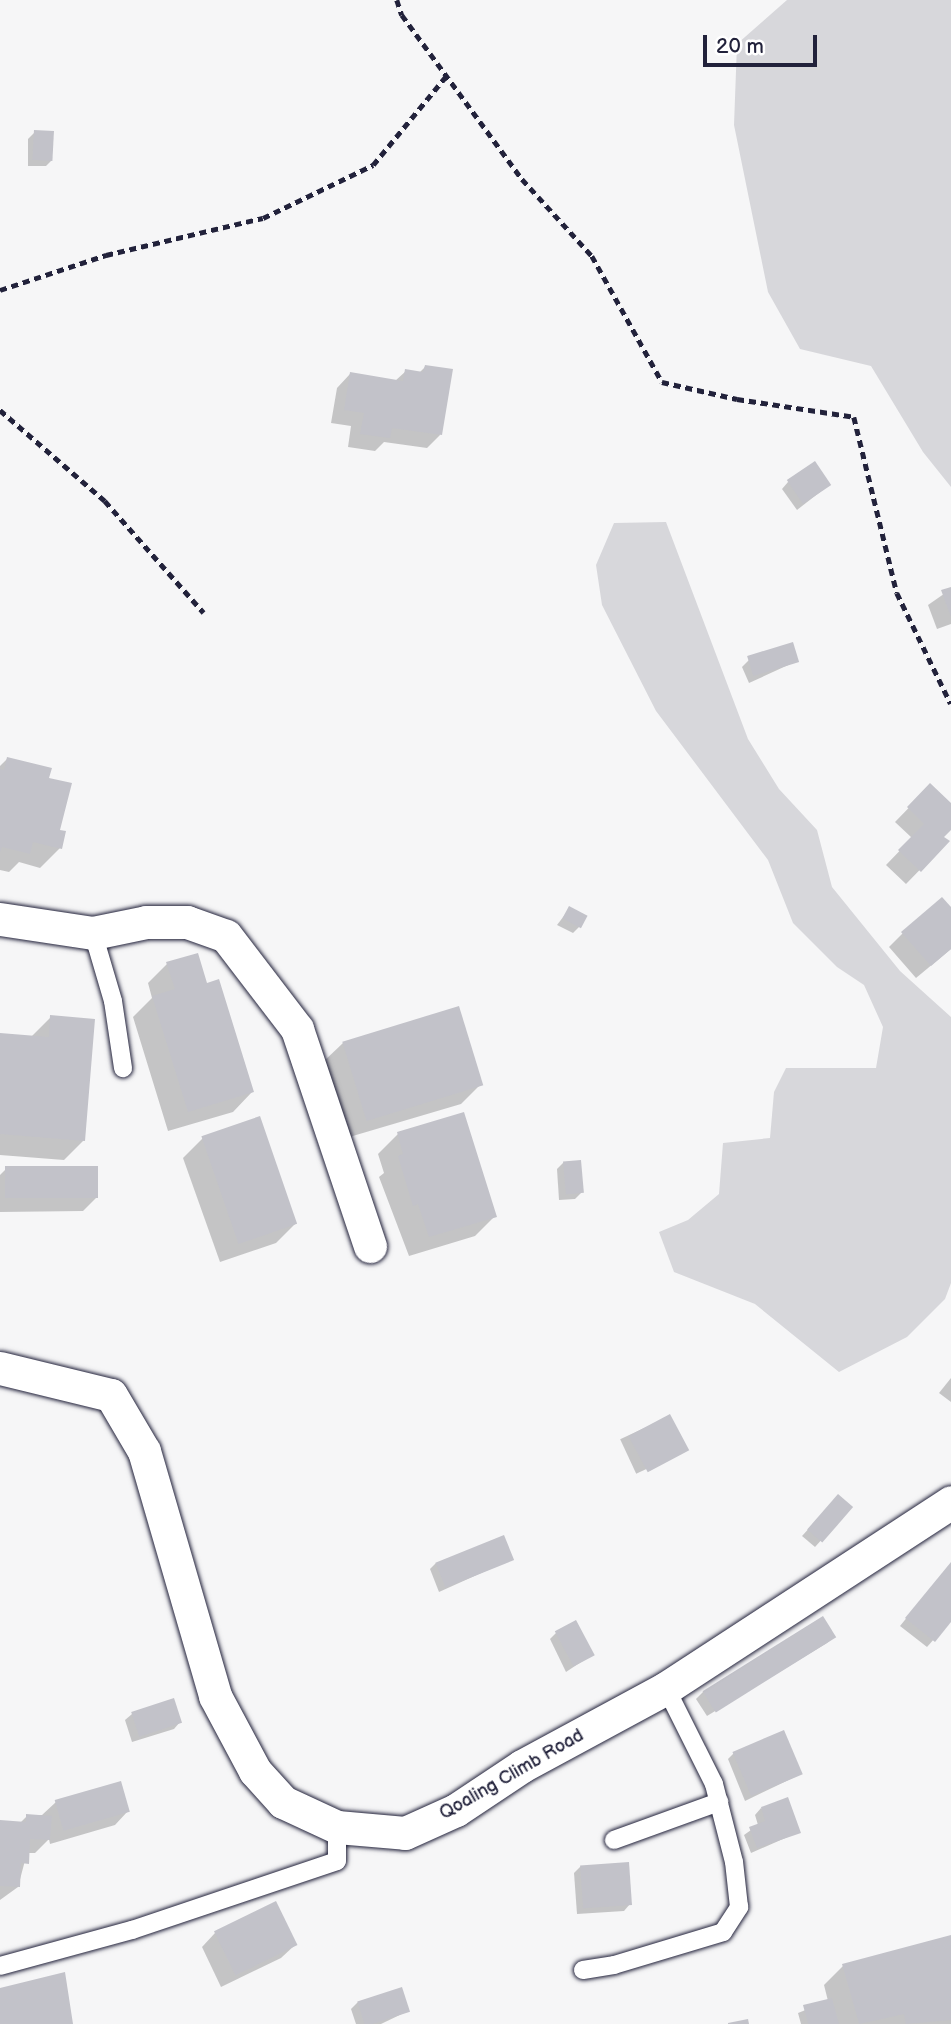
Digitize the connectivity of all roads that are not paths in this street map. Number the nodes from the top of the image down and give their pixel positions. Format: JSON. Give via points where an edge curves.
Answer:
{"nodes":[{"id":1,"x":0,"y":919,"type":"edge"},
{"id":2,"x":93,"y":933,"type":"junction"},
{"id":3,"x":122,"y":1068,"type":"dead end"},
{"id":4,"x":370,"y":1246,"type":"dead end"},
{"id":5,"x":0,"y":1368,"type":"edge"},
{"id":6,"x":951,"y":1502,"type":"edge"},
{"id":7,"x":666,"y":1688,"type":"junction"},
{"id":8,"x":719,"y":1802,"type":"junction"},
{"id":9,"x":337,"y":1827,"type":"junction"},
{"id":10,"x":614,"y":1840,"type":"dead end"},
{"id":11,"x":0,"y":1966,"type":"edge"},
{"id":12,"x":583,"y":1970,"type":"dead end"}],
"edges":[{"from":1,"to":2,"type":"street"},
{"from":2,"to":3,"type":"lane","via":[[113,1001]]},
{"from":2,"to":4,"type":"street","via":[[146,922],[187,922],[226,936],[297,1029]]},
{"from":5,"to":9,"type":"street","name":"Qoaling Climb Road","via":[[111,1395],[144,1451],[215,1696],[255,1772],[283,1802]]},
{"from":6,"to":7,"type":"street","name":"Qoaling Climb Road"},
{"from":7,"to":8,"type":"lane","via":[[715,1784]]},
{"from":7,"to":9,"type":"street","name":"Qoaling Climb Road","via":[[522,1766],[456,1810],[405,1833]]},
{"from":8,"to":10,"type":"lane"},
{"from":8,"to":12,"type":"lane","via":[[739,1907],[723,1932]]},
{"from":9,"to":11,"type":"lane","via":[[337,1861],[132,1930]]}]}
